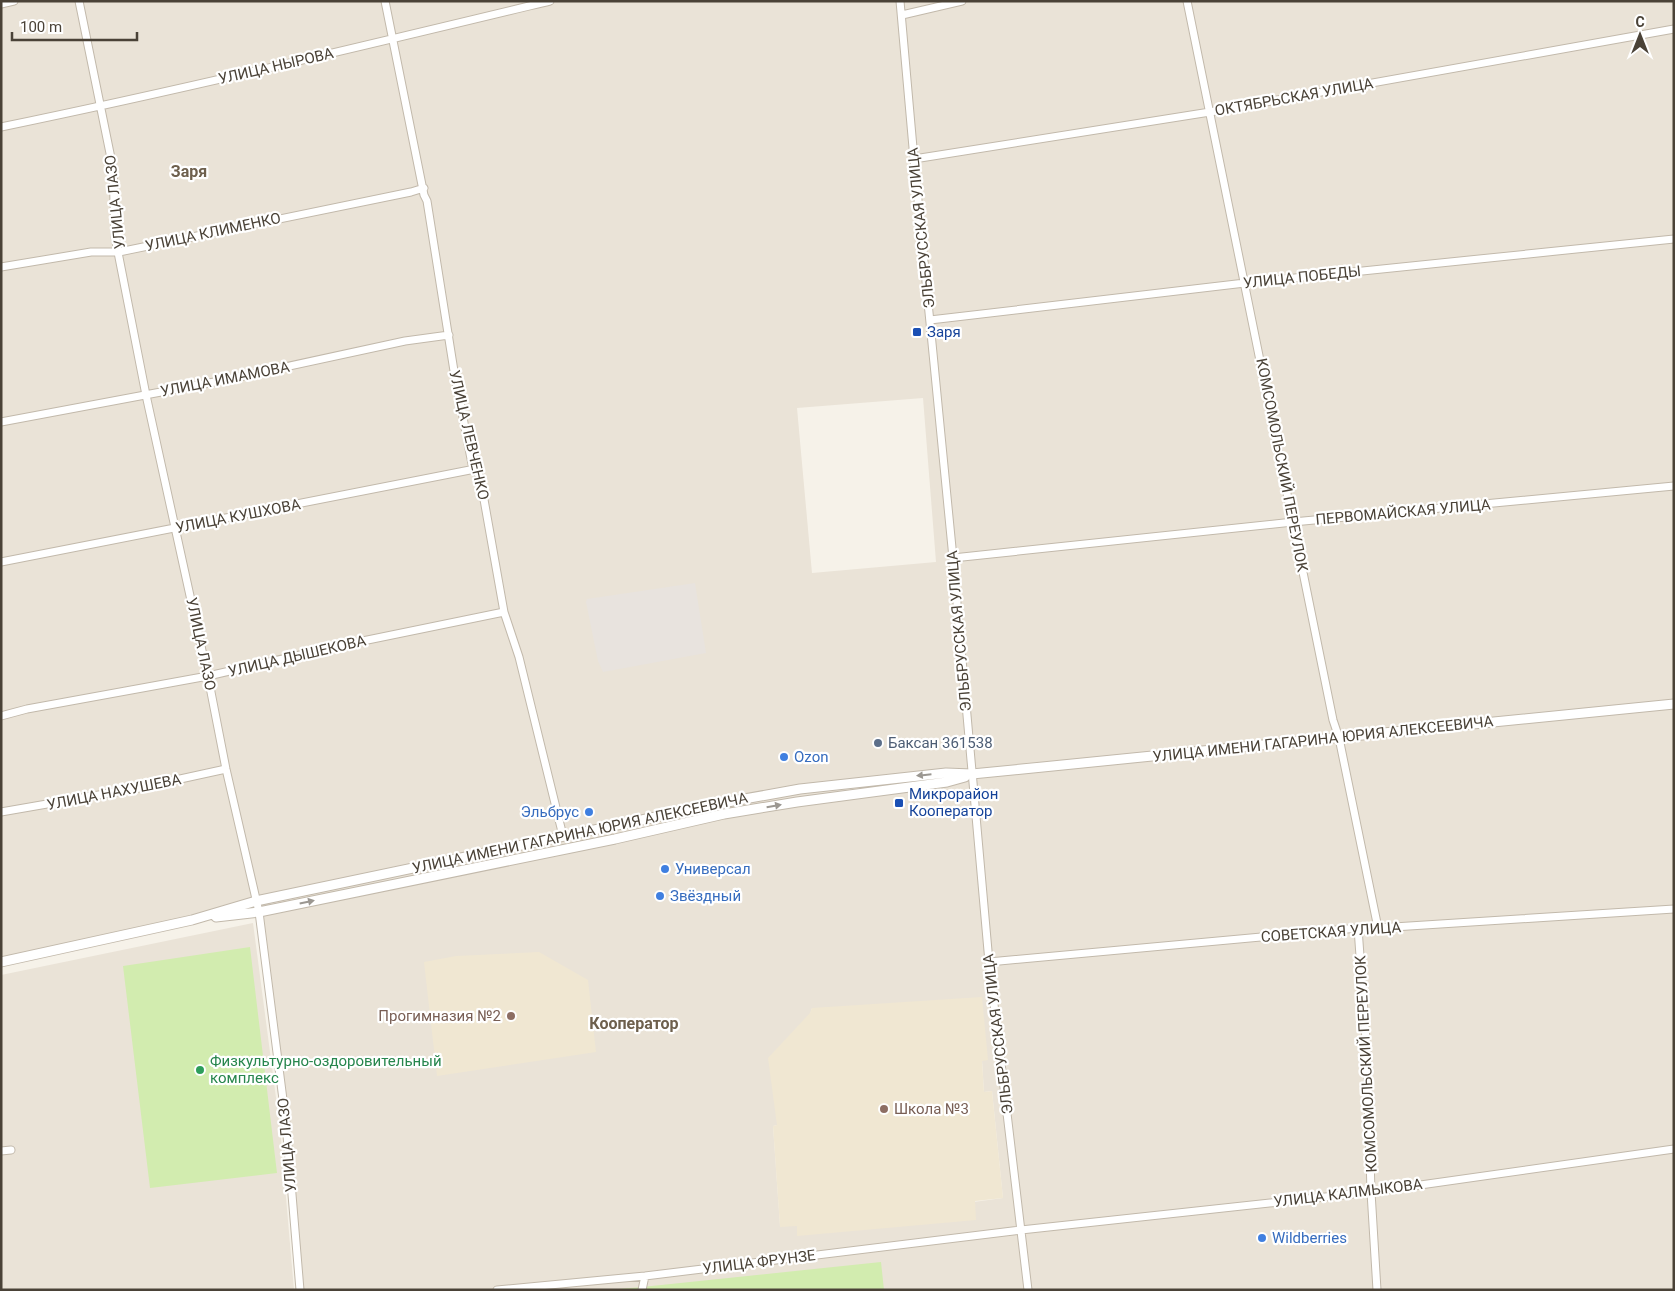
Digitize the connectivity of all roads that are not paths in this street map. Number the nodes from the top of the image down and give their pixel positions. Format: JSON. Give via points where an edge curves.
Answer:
{"nodes":[{"id":1,"x":14,"y":1,"type":"edge"},
{"id":2,"x":79,"y":1,"type":"edge"},
{"id":3,"x":385,"y":1,"type":"edge"},
{"id":4,"x":550,"y":1,"type":"edge"},
{"id":5,"x":900,"y":1,"type":"edge"},
{"id":6,"x":962,"y":1,"type":"edge"},
{"id":7,"x":1187,"y":1,"type":"edge"},
{"id":8,"x":1,"y":4,"type":"edge"},
{"id":9,"x":902,"y":15,"type":"junction"},
{"id":10,"x":1674,"y":29,"type":"edge"},
{"id":11,"x":393,"y":39,"type":"junction"},
{"id":12,"x":100,"y":106,"type":"junction"},
{"id":13,"x":1210,"y":112,"type":"junction"},
{"id":14,"x":1,"y":127,"type":"edge"},
{"id":15,"x":914,"y":160,"type":"junction"},
{"id":16,"x":424,"y":188,"type":"junction"},
{"id":17,"x":1674,"y":239,"type":"edge"},
{"id":18,"x":119,"y":252,"type":"junction"},
{"id":19,"x":1,"y":267,"type":"edge"},
{"id":20,"x":1245,"y":283,"type":"junction"},
{"id":21,"x":930,"y":320,"type":"junction"},
{"id":22,"x":449,"y":335,"type":"junction"},
{"id":23,"x":146,"y":395,"type":"junction"},
{"id":24,"x":1,"y":422,"type":"edge"},
{"id":25,"x":475,"y":469,"type":"junction"},
{"id":26,"x":1674,"y":486,"type":"edge"},
{"id":27,"x":1293,"y":522,"type":"junction"},
{"id":28,"x":175,"y":528,"type":"junction"},
{"id":29,"x":953,"y":558,"type":"junction"},
{"id":30,"x":1,"y":562,"type":"edge"},
{"id":31,"x":504,"y":612,"type":"junction"},
{"id":32,"x":208,"y":676,"type":"junction"},
{"id":33,"x":1674,"y":704,"type":"edge"},
{"id":34,"x":1,"y":716,"type":"edge"},
{"id":35,"x":1339,"y":738,"type":"junction"},
{"id":36,"x":226,"y":768,"type":"junction"},
{"id":37,"x":972,"y":774,"type":"junction"},
{"id":38,"x":1,"y":812,"type":"edge"},
{"id":39,"x":563,"y":836,"type":"junction"},
{"id":40,"x":256,"y":901,"type":"junction"},
{"id":41,"x":1674,"y":909,"type":"edge"},
{"id":42,"x":259,"y":912,"type":"junction"},
{"id":43,"x":192,"y":920,"type":"junction"},
{"id":44,"x":1358,"y":928,"type":"junction"},
{"id":45,"x":1378,"y":928,"type":"junction"},
{"id":46,"x":1,"y":962,"type":"edge"},
{"id":47,"x":989,"y":962,"type":"junction"},
{"id":48,"x":11,"y":1150,"type":"dead end"},
{"id":49,"x":1674,"y":1150,"type":"edge"},
{"id":50,"x":1,"y":1151,"type":"edge"},
{"id":51,"x":1371,"y":1192,"type":"junction"},
{"id":52,"x":1022,"y":1230,"type":"junction"},
{"id":53,"x":645,"y":1276,"type":"junction"},
{"id":54,"x":300,"y":1290,"type":"edge"},
{"id":55,"x":496,"y":1290,"type":"edge"},
{"id":56,"x":642,"y":1290,"type":"edge"},
{"id":57,"x":1028,"y":1290,"type":"edge"},
{"id":58,"x":1377,"y":1290,"type":"edge"}],
"edges":[{"from":1,"to":8,"type":"street"},
{"from":2,"to":12,"type":"street","name":"УЛИЦА ЛАЗО"},
{"from":3,"to":11,"type":"street","name":"УЛИЦА ЛЕВЧЕНКО"},
{"from":4,"to":11,"type":"street","name":"УЛИЦА НЫРОВА"},
{"from":5,"to":9,"type":"street","name":"ЭЛЬБРУССКАЯ УЛИЦА"},
{"from":6,"to":9,"type":"street"},
{"from":7,"to":13,"type":"street","name":"КОМСОМОЛЬСКИЙ ПЕРЕУЛОК"},
{"from":9,"to":15,"type":"street","name":"ЭЛЬБРУССКАЯ УЛИЦА"},
{"from":10,"to":13,"type":"street","name":"ОКТЯБРЬСКАЯ УЛИЦА"},
{"from":11,"to":12,"type":"street","name":"УЛИЦА НЫРОВА"},
{"from":11,"to":16,"type":"street","name":"УЛИЦА ЛЕВЧЕНКО"},
{"from":12,"to":14,"type":"street","name":"УЛИЦА НЫРОВА"},
{"from":12,"to":18,"type":"street","name":"УЛИЦА ЛАЗО","via":[[113,168],[115,236]]},
{"from":13,"to":15,"type":"street","name":"ОКТЯБРЬСКАЯ УЛИЦА"},
{"from":13,"to":20,"type":"street","name":"КОМСОМОЛЬСКИЙ ПЕРЕУЛОК"},
{"from":15,"to":21,"type":"street","name":"ЭЛЬБРУССКАЯ УЛИЦА"},
{"from":16,"to":18,"type":"street","name":"УЛИЦА КЛИМЕНКО"},
{"from":16,"to":22,"type":"street","name":"УЛИЦА ЛЕВЧЕНКО"},
{"from":17,"to":20,"type":"street","name":"УЛИЦА ПОБЕДЫ"},
{"from":18,"to":19,"type":"street","name":"УЛИЦА КЛИМЕНКО","via":[[91,252]]},
{"from":18,"to":23,"type":"street","name":"УЛИЦА ЛАЗО"},
{"from":20,"to":21,"type":"street","name":"УЛИЦА ПОБЕДЫ"},
{"from":20,"to":27,"type":"street","name":"КОМСОМОЛЬСКИЙ ПЕРЕУЛОК"},
{"from":21,"to":29,"type":"street","name":"ЭЛЬБРУССКАЯ УЛИЦА"},
{"from":22,"to":23,"type":"street","name":"УЛИЦА ИМАМОВА"},
{"from":22,"to":25,"type":"street","name":"УЛИЦА ЛЕВЧЕНКО"},
{"from":23,"to":24,"type":"street","name":"УЛИЦА ИМАМОВА"},
{"from":23,"to":28,"type":"street","name":"УЛИЦА ЛАЗО"},
{"from":25,"to":28,"type":"street","name":"УЛИЦА КУШХОВА"},
{"from":25,"to":31,"type":"street","name":"УЛИЦА ЛЕВЧЕНКО","via":[[480,477]]},
{"from":26,"to":27,"type":"street","name":"ПЕРВОМАЙСКАЯ УЛИЦА"},
{"from":27,"to":29,"type":"street","name":"ПЕРВОМАЙСКАЯ УЛИЦА"},
{"from":27,"to":35,"type":"street","name":"КОМСОМОЛЬСКИЙ ПЕРЕУЛОК"},
{"from":28,"to":30,"type":"street","name":"УЛИЦА КУШХОВА"},
{"from":28,"to":32,"type":"street","name":"УЛИЦА ЛАЗО"},
{"from":29,"to":37,"type":"street","name":"ЭЛЬБРУССКАЯ УЛИЦА"},
{"from":31,"to":32,"type":"street","name":"УЛИЦА ДЫШЕКОВА"},
{"from":31,"to":39,"type":"street","name":"УЛИЦА ЛЕВЧЕНКО","via":[[519,658]]},
{"from":32,"to":34,"type":"street","name":"УЛИЦА ДЫШЕКОВА"},
{"from":32,"to":36,"type":"street","name":"УЛИЦА ЛАЗО"},
{"from":33,"to":35,"type":"street","name":"УЛИЦА ИМЕНИ ГАГАРИНА ЮРИЯ АЛЕКСЕЕВИЧА"},
{"from":35,"to":37,"type":"street","name":"УЛИЦА ИМЕНИ ГАГАРИНА ЮРИЯ АЛЕКСЕЕВИЧА"},
{"from":35,"to":45,"type":"street","name":"КОМСОМОЛЬСКИЙ ПЕРЕУЛОК"},
{"from":36,"to":38,"type":"street","name":"УЛИЦА НАХУШЕВА","via":[[139,788]]},
{"from":36,"to":40,"type":"street","name":"УЛИЦА ЛАЗО"},
{"from":37,"to":39,"type":"street","name":"УЛИЦА ИМЕНИ ГАГАРИНА ЮРИЯ АЛЕКСЕЕВИЧА","one_way":true,"via":[[946,773],[796,790]]},
{"from":42,"to":37,"type":"street","name":"УЛИЦА ИМЕНИ ГАГАРИНА ЮРИЯ АЛЕКСЕЕВИЧА","one_way":true,"via":[[724,814],[947,782]]},
{"from":37,"to":47,"type":"street","name":"ЭЛЬБРУССКАЯ УЛИЦА"},
{"from":39,"to":40,"type":"street","name":"УЛИЦА ИМЕНИ ГАГАРИНА ЮРИЯ АЛЕКСЕЕВИЧА"},
{"from":40,"to":42,"type":"street","name":"УЛИЦА ЛАЗО"},
{"from":40,"to":43,"type":"street","name":"УЛИЦА ИМЕНИ ГАГАРИНА ЮРИЯ АЛЕКСЕЕВИЧА"},
{"from":41,"to":45,"type":"street","name":"СОВЕТСКАЯ УЛИЦА"},
{"from":42,"to":43,"type":"street","name":"УЛИЦА ИМЕНИ ГАГАРИНА ЮРИЯ АЛЕКСЕЕВИЧА"},
{"from":42,"to":54,"type":"street","name":"УЛИЦА ЛАЗО","via":[[286,1123]]},
{"from":43,"to":46,"type":"street","name":"УЛИЦА ИМЕНИ ГАГАРИНА ЮРИЯ АЛЕКСЕЕВИЧА"},
{"from":44,"to":45,"type":"street","name":"СОВЕТСКАЯ УЛИЦА"},
{"from":44,"to":47,"type":"street","name":"СОВЕТСКАЯ УЛИЦА"},
{"from":44,"to":51,"type":"street","name":"КОМСОМОЛЬСКИЙ ПЕРЕУЛОК","via":[[1367,1054]]},
{"from":47,"to":52,"type":"street","name":"ЭЛЬБРУССКАЯ УЛИЦА"},
{"from":48,"to":50,"type":"street"},
{"from":49,"to":51,"type":"street","name":"УЛИЦА КАЛМЫКОВА"},
{"from":51,"to":52,"type":"street","name":"УЛИЦА КАЛМЫКОВА"},
{"from":51,"to":58,"type":"street","name":"КОМСОМОЛЬСКИЙ ПЕРЕУЛОК"},
{"from":52,"to":53,"type":"street","name":"УЛИЦА ФРУНЗЕ"},
{"from":52,"to":57,"type":"street","name":"ЭЛЬБРУССКАЯ УЛИЦА"},
{"from":53,"to":55,"type":"street","name":"УЛИЦА ФРУНЗЕ"},
{"from":53,"to":56,"type":"street"}]}
